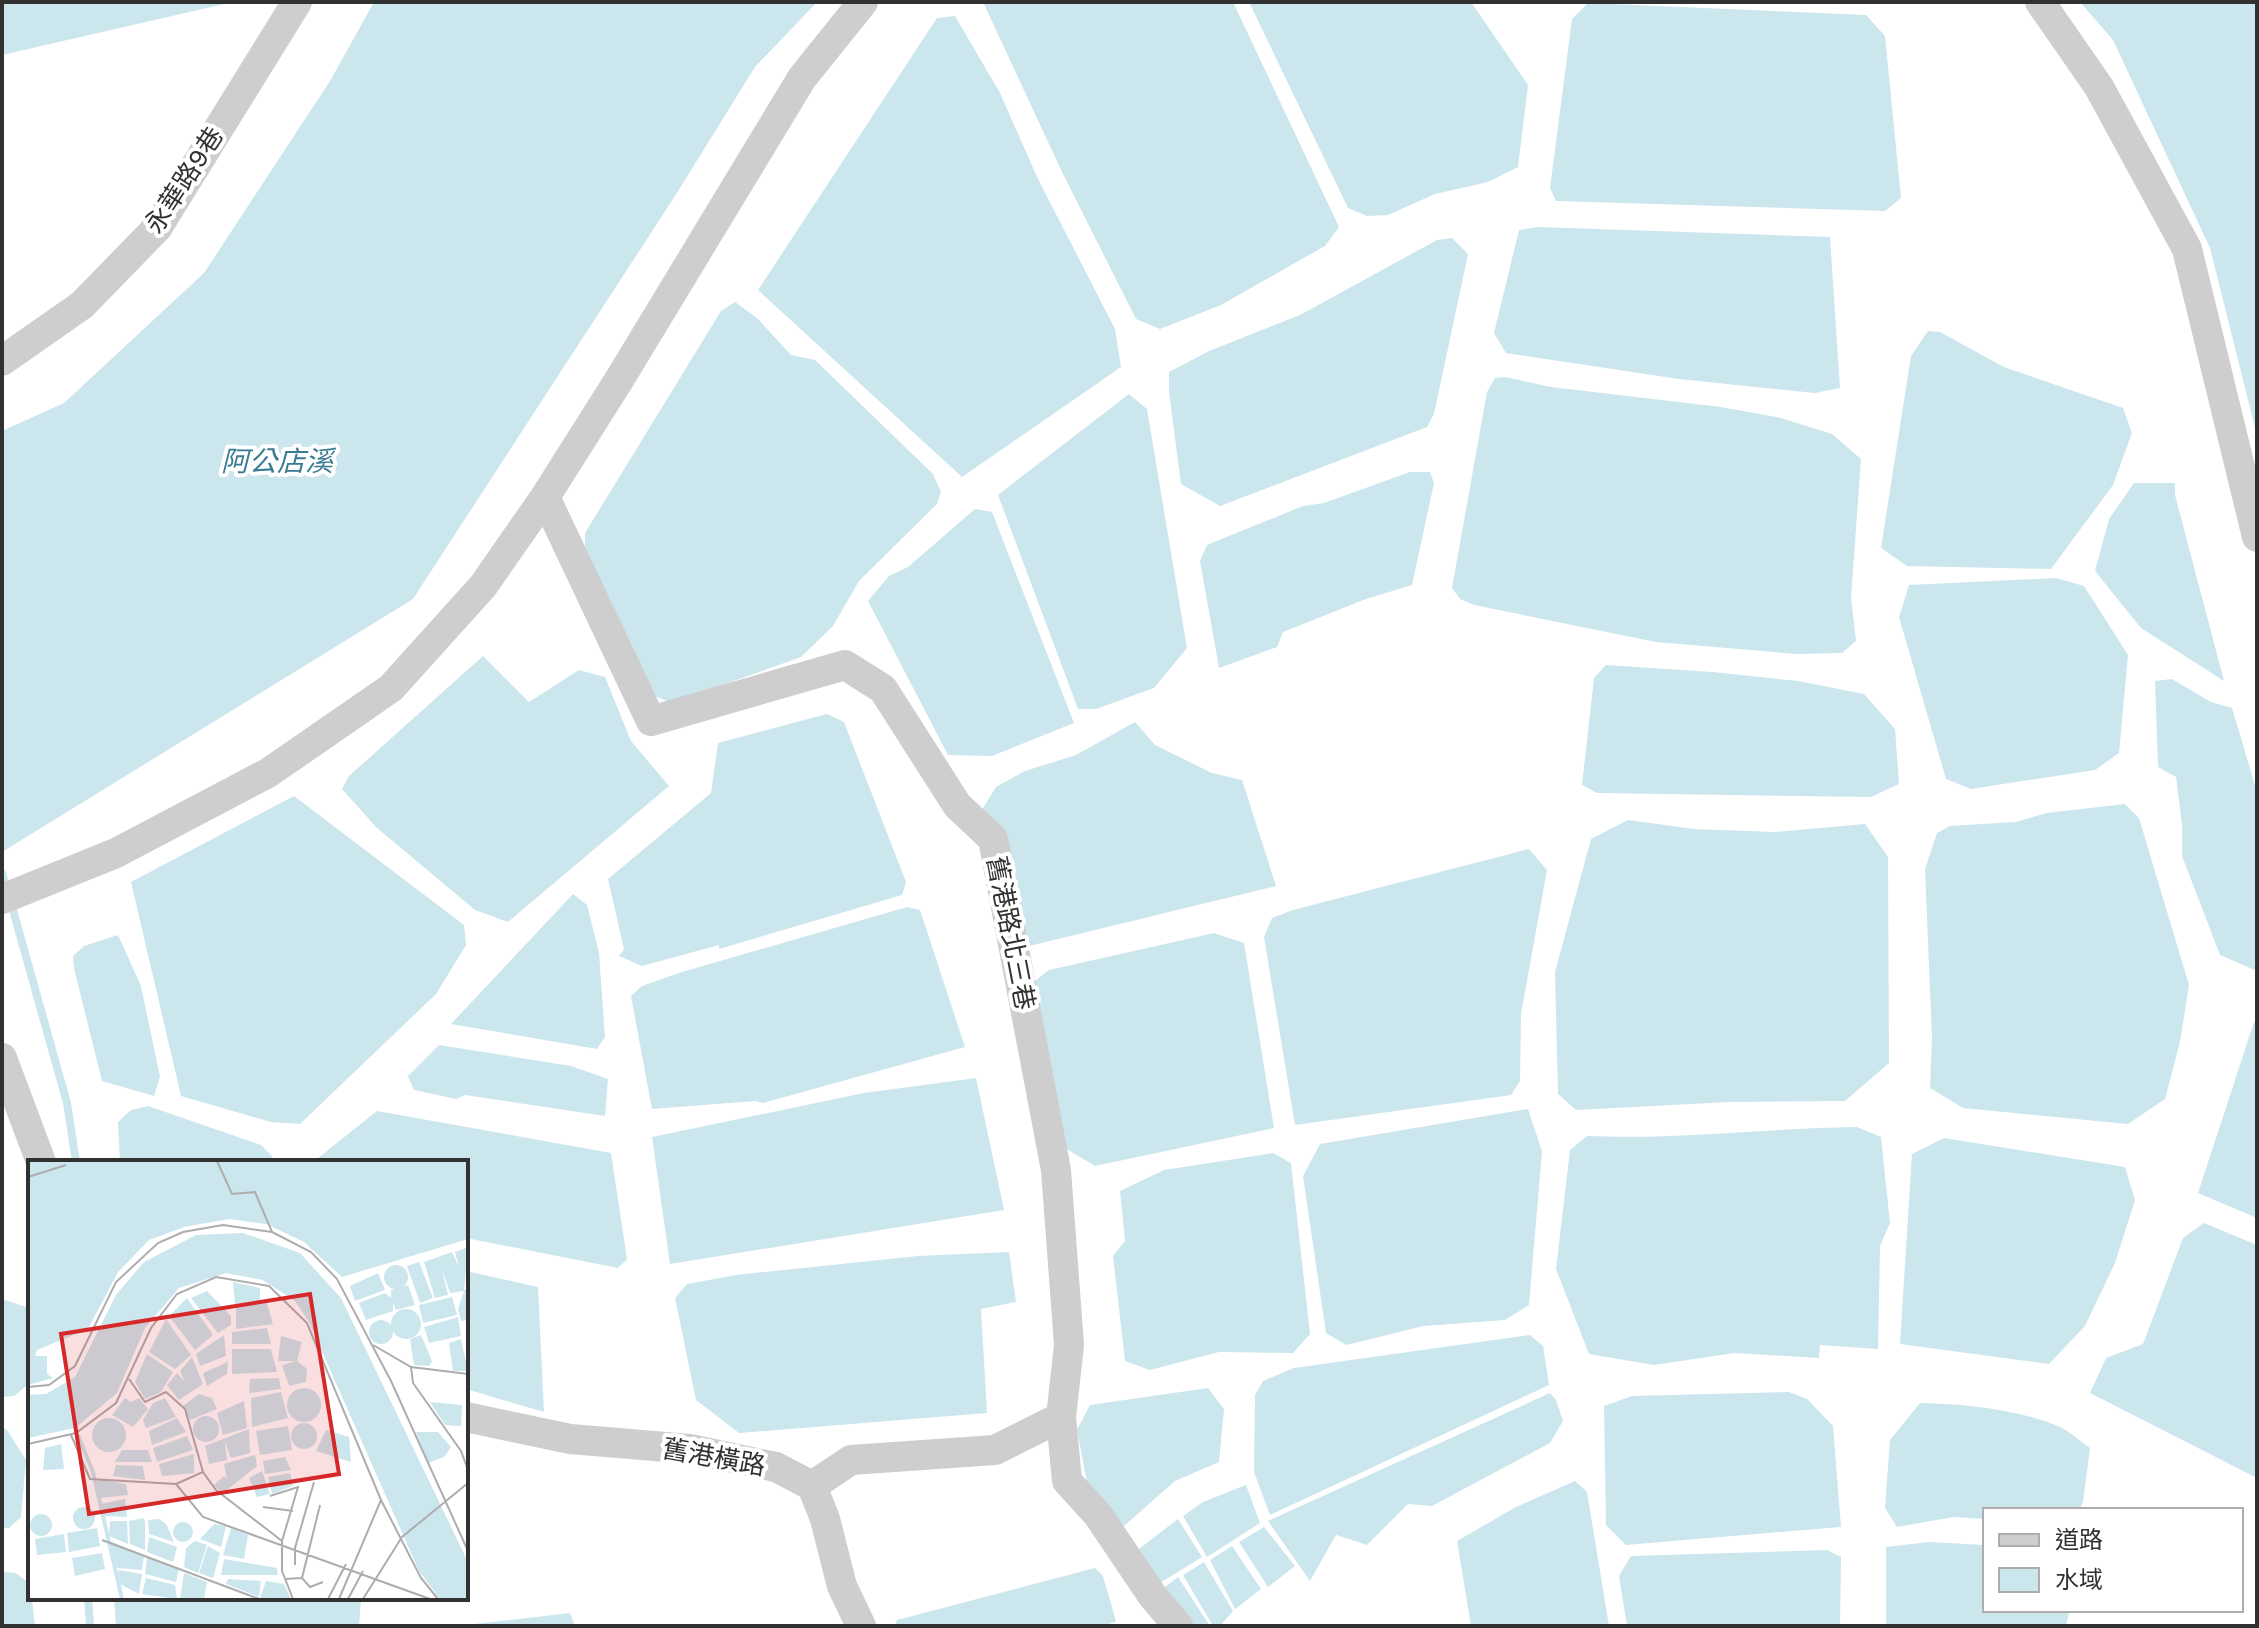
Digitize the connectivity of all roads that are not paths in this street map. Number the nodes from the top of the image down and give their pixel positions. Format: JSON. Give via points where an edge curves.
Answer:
{"nodes":[{"id":1,"x":297,"y":2,"type":"edge"},
{"id":2,"x":863,"y":2,"type":"edge"},
{"id":3,"x":2040,"y":2,"type":"edge"},
{"id":4,"x":2,"y":361,"type":"edge"},
{"id":5,"x":545,"y":497,"type":"junction"},
{"id":6,"x":2257,"y":537,"type":"edge"},
{"id":7,"x":2,"y":899,"type":"edge"},
{"id":8,"x":2,"y":1058,"type":"edge"},
{"id":9,"x":40,"y":1160,"type":"edge"},
{"id":10,"x":468,"y":1417,"type":"edge"},
{"id":11,"x":1061,"y":1417,"type":"junction"},
{"id":12,"x":812,"y":1486,"type":"junction"},
{"id":13,"x":861,"y":1626,"type":"edge"},
{"id":14,"x":1178,"y":1626,"type":"edge"}],
"edges":[{"from":1,"to":4,"type":"street","name":"永華路9巷","via":[[157,228],[82,305]]},
{"from":2,"to":5,"type":"street","via":[[802,78]]},
{"from":3,"to":6,"type":"street","via":[[2099,87],[2187,249]]},
{"from":5,"to":7,"type":"street","via":[[483,586],[391,688],[268,773],[116,853]]},
{"from":5,"to":11,"type":"street","name":"舊港路北三巷","via":[[651,721],[845,665],[883,689],[957,805],[993,839],[1056,1170],[1069,1345]]},
{"from":8,"to":9,"type":"street"},
{"from":10,"to":12,"type":"street","name":"舊港橫路","via":[[570,1439],[690,1449],[776,1467]]},
{"from":11,"to":12,"type":"street","via":[[995,1450],[851,1460]]},
{"from":11,"to":14,"type":"street","name":"舊港路北三巷","via":[[1067,1481]]},
{"from":12,"to":13,"type":"street","via":[[842,1586]]}]}
